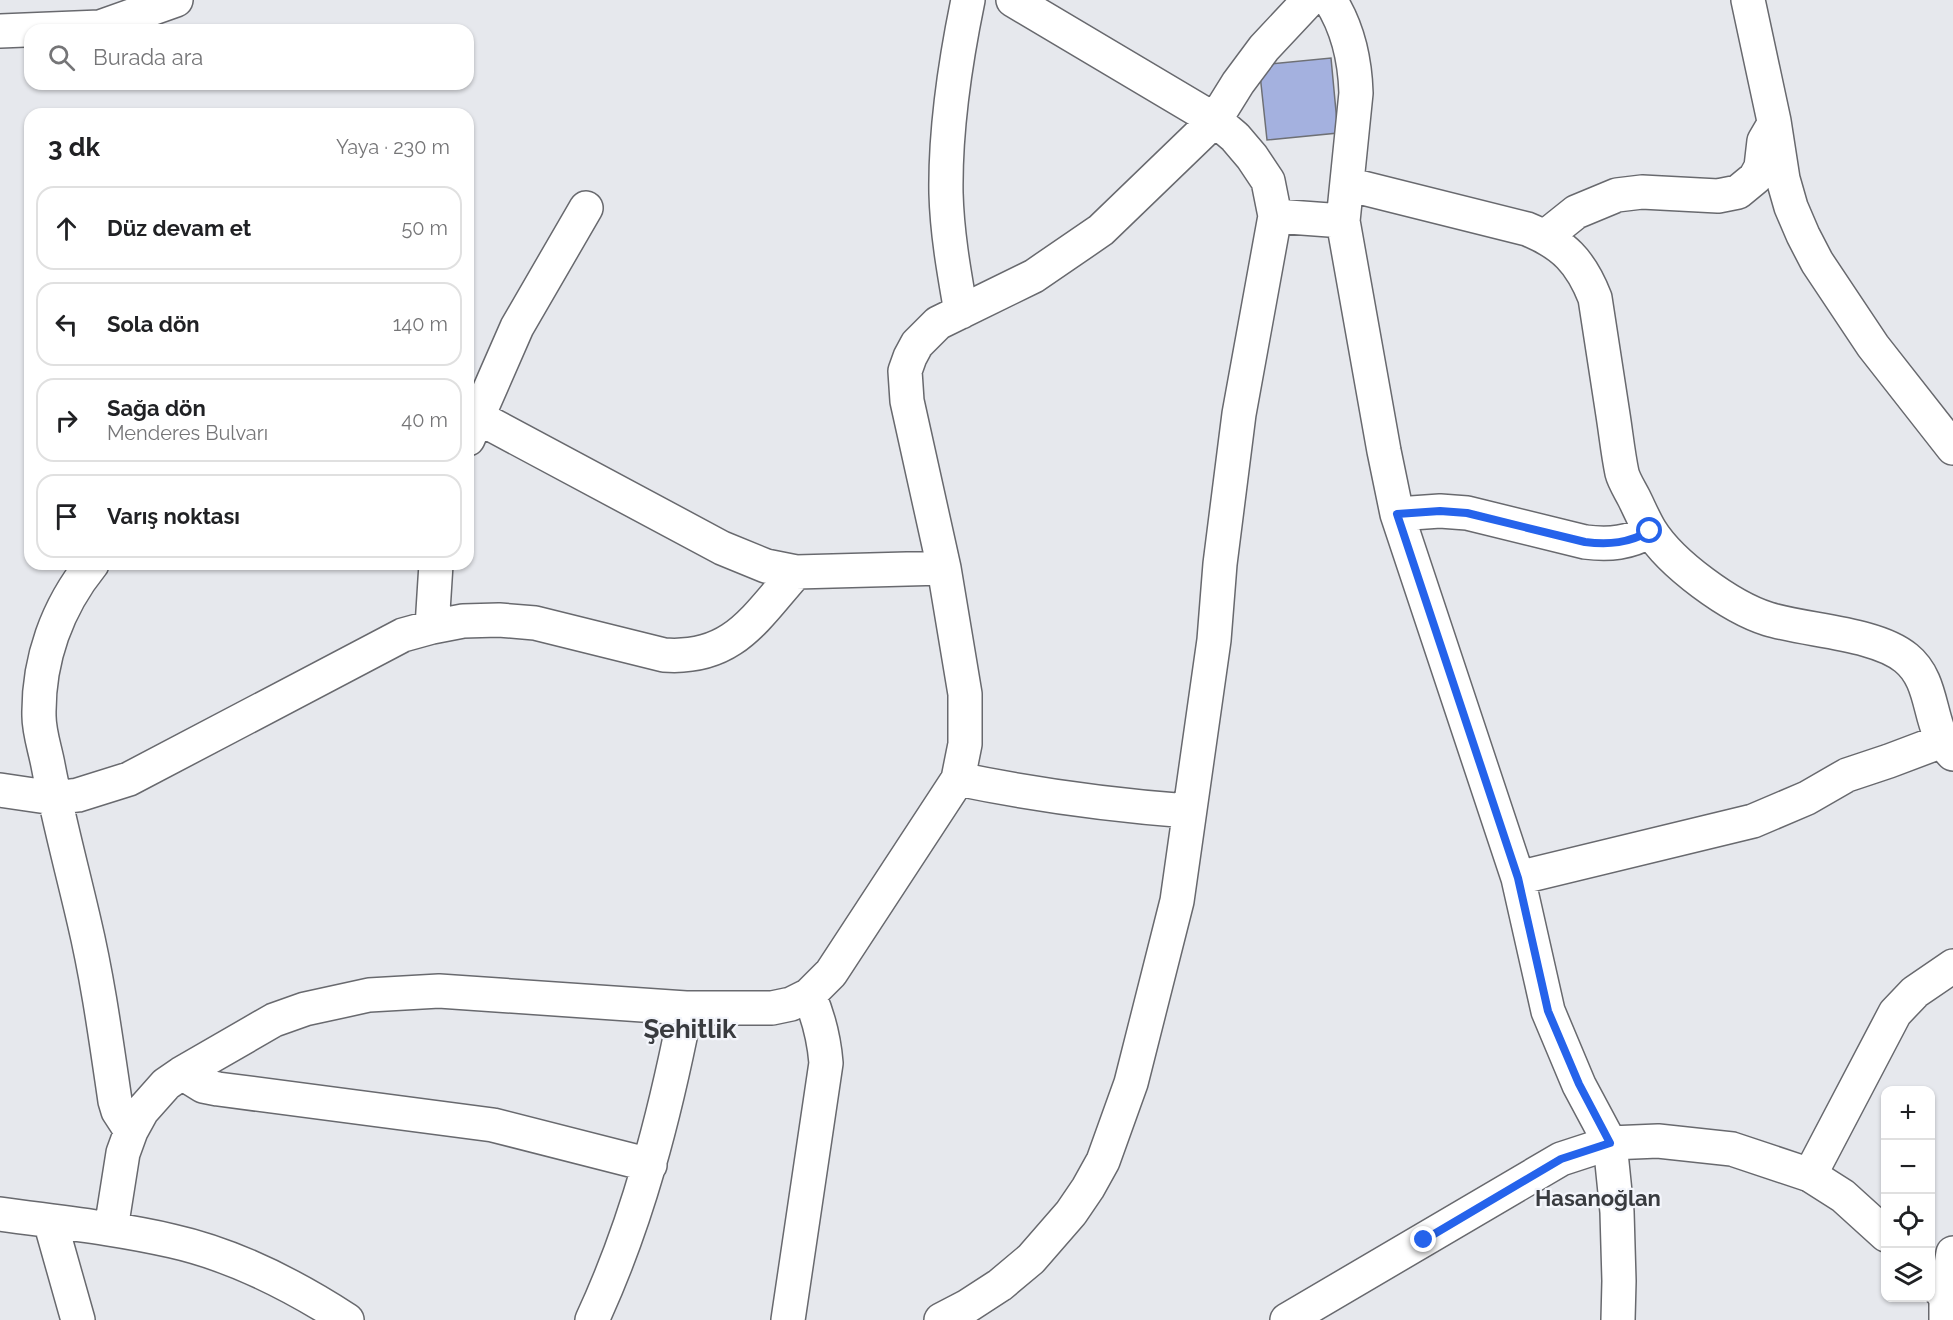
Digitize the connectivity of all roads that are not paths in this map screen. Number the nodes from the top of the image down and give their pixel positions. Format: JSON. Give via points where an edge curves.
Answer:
{"nodes":[{"id":1,"x":176,"y":0,"type":"edge"},
{"id":2,"x":968,"y":0,"type":"edge"},
{"id":3,"x":1013,"y":0,"type":"edge"},
{"id":4,"x":1309,"y":0,"type":"edge"},
{"id":5,"x":1330,"y":0,"type":"edge"},
{"id":6,"x":1748,"y":0,"type":"edge"},
{"id":7,"x":108,"y":24,"type":"edge"},
{"id":8,"x":24,"y":30,"type":"edge"},
{"id":9,"x":0,"y":31,"type":"edge"},
{"id":10,"x":1215,"y":120,"type":"junction"},
{"id":11,"x":1774,"y":121,"type":"junction"},
{"id":12,"x":1347,"y":184,"type":"junction"},
{"id":13,"x":586,"y":208,"type":"dead end"},
{"id":14,"x":1275,"y":216,"type":"junction"},
{"id":15,"x":1343,"y":221,"type":"junction"},
{"id":16,"x":1545,"y":236,"type":"junction"},
{"id":17,"x":961,"y":312,"type":"junction"},
{"id":18,"x":474,"y":417,"type":"edge"},
{"id":19,"x":474,"y":424,"type":"edge"},
{"id":20,"x":1953,"y":448,"type":"edge"},
{"id":21,"x":1397,"y":514,"type":"junction"},
{"id":22,"x":1650,"y":531,"type":"junction"},
{"id":23,"x":944,"y":567,"type":"junction"},
{"id":24,"x":88,"y":570,"type":"edge"},
{"id":25,"x":436,"y":570,"type":"edge"},
{"id":26,"x":796,"y":572,"type":"junction"},
{"id":27,"x":432,"y":627,"type":"junction"},
{"id":28,"x":1948,"y":747,"type":"edge"},
{"id":29,"x":958,"y":779,"type":"junction"},
{"id":30,"x":0,"y":790,"type":"edge"},
{"id":31,"x":54,"y":798,"type":"junction"},
{"id":32,"x":1188,"y":811,"type":"junction"},
{"id":33,"x":1518,"y":878,"type":"junction"},
{"id":34,"x":1953,"y":966,"type":"edge"},
{"id":35,"x":809,"y":995,"type":"junction"},
{"id":36,"x":686,"y":1008,"type":"junction"},
{"id":37,"x":182,"y":1073,"type":"junction"},
{"id":38,"x":131,"y":1131,"type":"junction"},
{"id":39,"x":1610,"y":1143,"type":"junction"},
{"id":40,"x":650,"y":1165,"type":"junction"},
{"id":41,"x":1810,"y":1175,"type":"junction"},
{"id":42,"x":0,"y":1214,"type":"edge"},
{"id":43,"x":50,"y":1221,"type":"junction"},
{"id":44,"x":111,"y":1229,"type":"junction"},
{"id":45,"x":1881,"y":1230,"type":"edge"},
{"id":46,"x":1953,"y":1253,"type":"edge"},
{"id":47,"x":1944,"y":1298,"type":"edge"},
{"id":48,"x":78,"y":1320,"type":"edge"},
{"id":49,"x":347,"y":1320,"type":"edge"},
{"id":50,"x":592,"y":1320,"type":"edge"},
{"id":51,"x":788,"y":1320,"type":"edge"},
{"id":52,"x":941,"y":1320,"type":"edge"},
{"id":53,"x":1287,"y":1320,"type":"edge"},
{"id":54,"x":1618,"y":1320,"type":"edge"}],
"edges":[{"from":1,"to":7,"type":"street"},
{"from":2,"to":17,"type":"street","via":[[960,38],[946,174],[949,231]]},
{"from":3,"to":10,"type":"street"},
{"from":4,"to":10,"type":"street","via":[[1264,48]]},
{"from":5,"to":12,"type":"street","via":[[1346,31],[1355,72]]},
{"from":6,"to":11,"type":"street"},
{"from":8,"to":9,"type":"street"},
{"from":10,"to":14,"type":"street","via":[[1235,137],[1268,181]]},
{"from":10,"to":17,"type":"street","via":[[1101,230],[1034,276]]},
{"from":11,"to":16,"type":"street","via":[[1764,141],[1761,167],[1755,178],[1738,192],[1718,196],[1642,192],[1617,195],[1575,212]]},
{"from":11,"to":20,"type":"street","via":[[1791,207],[1817,262],[1873,346]]},
{"from":12,"to":15,"type":"street"},
{"from":12,"to":16,"type":"street"},
{"from":13,"to":18,"type":"street","via":[[517,327]]},
{"from":14,"to":15,"type":"street"},
{"from":14,"to":32,"type":"street","via":[[1239,414],[1214,640]]},
{"from":15,"to":21,"type":"street"},
{"from":16,"to":22,"type":"street","via":[[1576,261],[1595,298],[1623,475]]},
{"from":17,"to":23,"type":"street","via":[[938,323],[916,344],[905,386]]},
{"from":19,"to":26,"type":"street","via":[[722,548],[766,566]]},
{"from":21,"to":22,"type":"street","via":[[1467,513],[1604,544],[1623,542]]},
{"from":21,"to":33,"type":"street"},
{"from":22,"to":28,"type":"street","via":[[1693,575],[1742,607],[1767,619],[1883,644],[1908,659],[1928,690],[1937,728]]},
{"from":23,"to":26,"type":"street"},
{"from":23,"to":29,"type":"street","via":[[965,694],[965,744]]},
{"from":24,"to":31,"type":"street","via":[[58,619],[42,670],[39,718]]},
{"from":25,"to":27,"type":"street"},
{"from":26,"to":27,"type":"street","via":[[742,633],[726,644],[694,655],[664,655],[535,623],[463,621]]},
{"from":27,"to":31,"type":"street","via":[[403,635],[129,779]]},
{"from":28,"to":33,"type":"street","via":[[1847,775],[1807,798],[1753,821]]},
{"from":29,"to":32,"type":"street","via":[[1117,806]]},
{"from":29,"to":35,"type":"street","via":[[831,974]]},
{"from":30,"to":31,"type":"street"},
{"from":31,"to":38,"type":"street","via":[[93,960],[118,1111]]},
{"from":32,"to":52,"type":"street","via":[[1177,901],[1131,1083],[1103,1161],[1071,1213],[1031,1259],[1000,1285]]},
{"from":33,"to":39,"type":"street","via":[[1548,1011]]},
{"from":34,"to":41,"type":"street","via":[[1915,992],[1895,1013]]},
{"from":35,"to":36,"type":"street","via":[[772,1008]]},
{"from":35,"to":51,"type":"street","via":[[821,1027],[826,1063]]},
{"from":36,"to":37,"type":"street","via":[[450,991],[369,995],[274,1020]]},
{"from":36,"to":40,"type":"street"},
{"from":37,"to":38,"type":"street","via":[[153,1096]]},
{"from":37,"to":40,"type":"street","via":[[203,1086],[218,1089],[493,1125]]},
{"from":38,"to":44,"type":"street","via":[[123,1154]]},
{"from":39,"to":41,"type":"street","via":[[1658,1141],[1732,1149]]},
{"from":39,"to":53,"type":"street","via":[[1561,1159]]},
{"from":39,"to":54,"type":"street","via":[[1617,1212]]},
{"from":40,"to":50,"type":"street"},
{"from":41,"to":45,"type":"street","via":[[1843,1196]]},
{"from":42,"to":43,"type":"street"},
{"from":43,"to":44,"type":"street"},
{"from":43,"to":48,"type":"street"},
{"from":44,"to":49,"type":"street","via":[[217,1254],[274,1277]]},
{"from":46,"to":47,"type":"street"}]}
